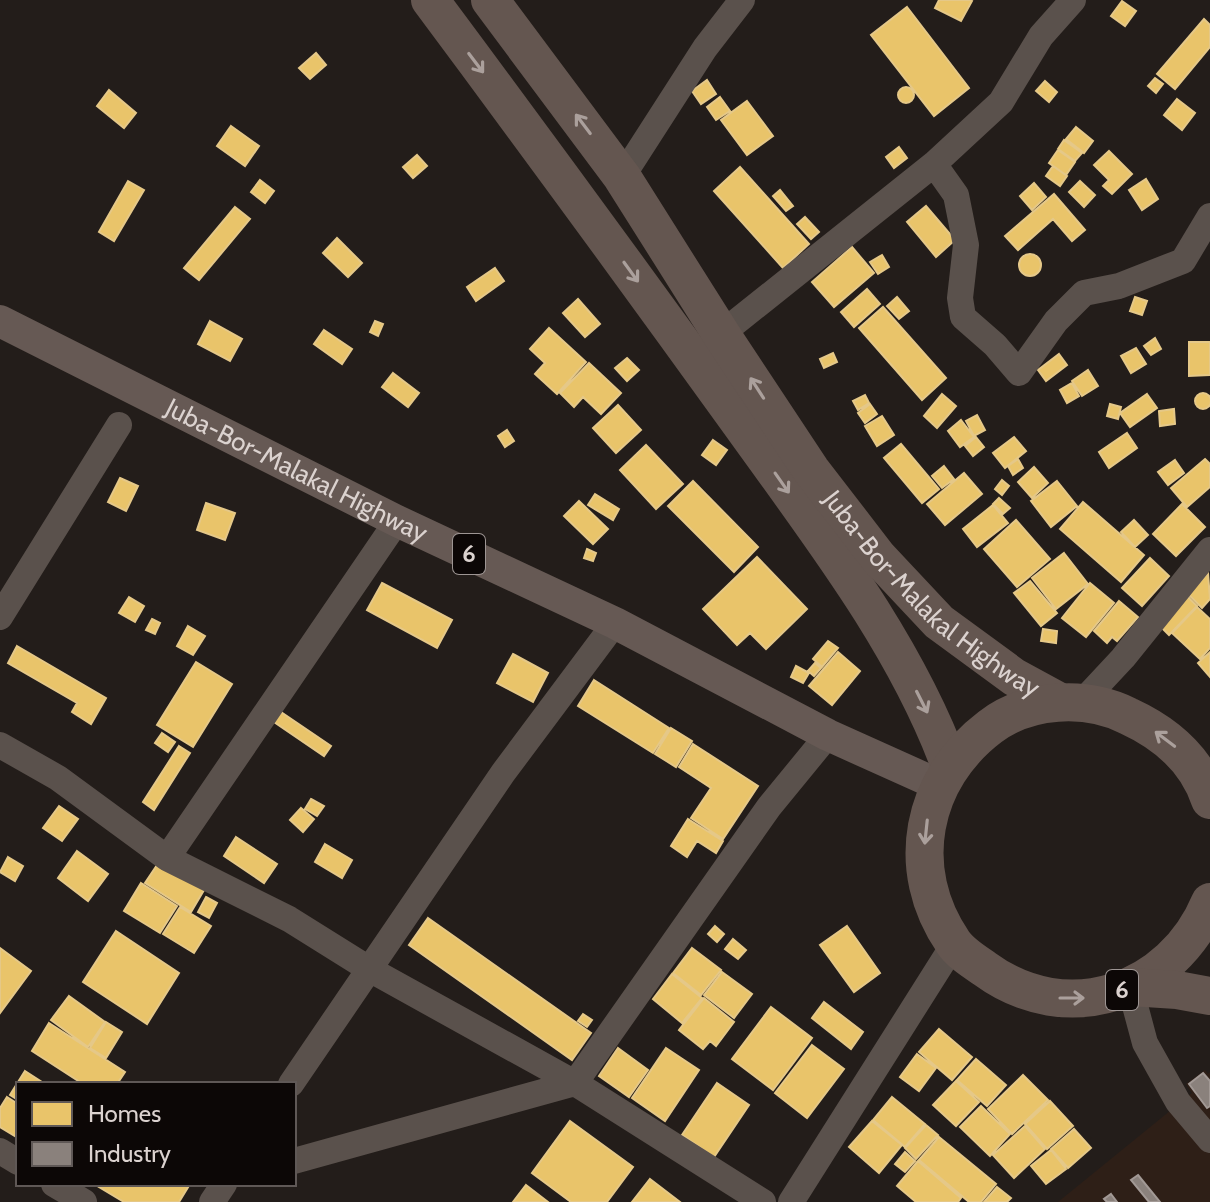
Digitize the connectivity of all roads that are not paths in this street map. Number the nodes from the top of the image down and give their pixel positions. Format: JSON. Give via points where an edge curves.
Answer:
{"nodes":[{"id":1,"x":430,"y":0,"type":"edge"},
{"id":2,"x":490,"y":0,"type":"edge"},
{"id":3,"x":742,"y":0,"type":"edge"},
{"id":4,"x":1073,"y":0,"type":"edge"},
{"id":5,"x":934,"y":164,"type":"junction"},
{"id":6,"x":622,"y":177,"type":"junction"},
{"id":7,"x":1210,"y":216,"type":"edge"},
{"id":8,"x":0,"y":321,"type":"edge"},
{"id":9,"x":721,"y":334,"type":"junction"},
{"id":10,"x":119,"y":425,"type":"dead end"},
{"id":11,"x":397,"y":521,"type":"junction"},
{"id":12,"x":1210,"y":550,"type":"edge"},
{"id":13,"x":0,"y":617,"type":"edge"},
{"id":14,"x":615,"y":623,"type":"junction"},
{"id":15,"x":1070,"y":702,"type":"junction"},
{"id":16,"x":828,"y":735,"type":"junction"},
{"id":17,"x":0,"y":745,"type":"edge"},
{"id":18,"x":944,"y":776,"type":"junction"},
{"id":19,"x":1210,"y":800,"type":"edge"},
{"id":20,"x":167,"y":858,"type":"junction"},
{"id":21,"x":1210,"y":902,"type":"edge"},
{"id":22,"x":954,"y":944,"type":"junction"},
{"id":23,"x":369,"y":969,"type":"junction"},
{"id":24,"x":1130,"y":987,"type":"junction"},
{"id":25,"x":1210,"y":996,"type":"edge"},
{"id":26,"x":292,"y":1082,"type":"edge"},
{"id":27,"x":575,"y":1083,"type":"junction"},
{"id":28,"x":1210,"y":1140,"type":"edge"},
{"id":29,"x":296,"y":1160,"type":"edge"},
{"id":30,"x":60,"y":1186,"type":"edge"},
{"id":31,"x":84,"y":1202,"type":"edge"},
{"id":32,"x":763,"y":1202,"type":"edge"},
{"id":33,"x":791,"y":1202,"type":"edge"}],
"edges":[{"from":1,"to":18,"type":"highway","name":"Juba-Bor-Malakal Highway","one_way":true,"via":[[612,245],[886,633],[937,731]]},
{"from":6,"to":2,"type":"highway","name":"Juba-Bor-Malakal Highway","number":"6","one_way":true},
{"from":3,"to":6,"type":"street"},
{"from":4,"to":5,"type":"street","via":[[1041,36],[1001,102]]},
{"from":5,"to":7,"type":"street","via":[[956,195],[966,245],[963,317],[1019,373],[1056,321],[1084,293],[1119,286],[1183,261]]},
{"from":5,"to":9,"type":"street"},
{"from":6,"to":9,"type":"highway","name":"Juba-Bor-Malakal Highway","number":"6"},
{"from":8,"to":11,"type":"main road","name":"Juba-Bor-Malakal Highway","number":"6"},
{"from":15,"to":9,"type":"highway","name":"Juba-Bor-Malakal Highway","number":"6","one_way":true,"via":[[1014,677],[939,622],[878,557],[811,470]]},
{"from":10,"to":13,"type":"street"},
{"from":11,"to":14,"type":"main road","name":"Juba-Bor-Malakal Highway","number":"6"},
{"from":11,"to":20,"type":"street"},
{"from":12,"to":15,"type":"street","via":[[1123,658]]},
{"from":14,"to":16,"type":"main road","name":"Juba-Bor-Malakal Highway","number":"6"},
{"from":14,"to":23,"type":"street","via":[[503,773]]},
{"from":15,"to":18,"type":"highway","name":"Juba-Bor-Malakal Highway","number":"6","via":[[1021,711],[994,724],[970,743]]},
{"from":19,"to":15,"type":"highway","name":"Juba-Bor-Malakal Highway","number":"6","one_way":true,"via":[[1192,765],[1169,739],[1112,708]]},
{"from":16,"to":18,"type":"main road","name":"Juba-Bor-Malakal Highway","number":"6"},
{"from":16,"to":27,"type":"street","via":[[769,807]]},
{"from":17,"to":20,"type":"street","via":[[58,778]]},
{"from":18,"to":22,"type":"highway","name":"Juba-Bor-Malakal Highway","number":"6","one_way":true,"via":[[928,816],[924,849],[928,882]]},
{"from":20,"to":23,"type":"street","via":[[289,919]]},
{"from":21,"to":24,"type":"highway","name":"Juba-Bor-Malakal Highway","number":"6","via":[[1182,949]]},
{"from":22,"to":24,"type":"highway","name":"Juba-Bor-Malakal Highway","number":"6","one_way":true,"via":[[997,978],[1049,997],[1077,999]]},
{"from":22,"to":33,"type":"street"},
{"from":23,"to":26,"type":"street"},
{"from":23,"to":27,"type":"street"},
{"from":24,"to":25,"type":"highway","name":"Juba-Bor-Malakal Highway","number":"6"},
{"from":24,"to":28,"type":"street","via":[[1145,1043],[1178,1102]]},
{"from":27,"to":29,"type":"street"},
{"from":27,"to":32,"type":"street"},
{"from":30,"to":31,"type":"street"}]}
